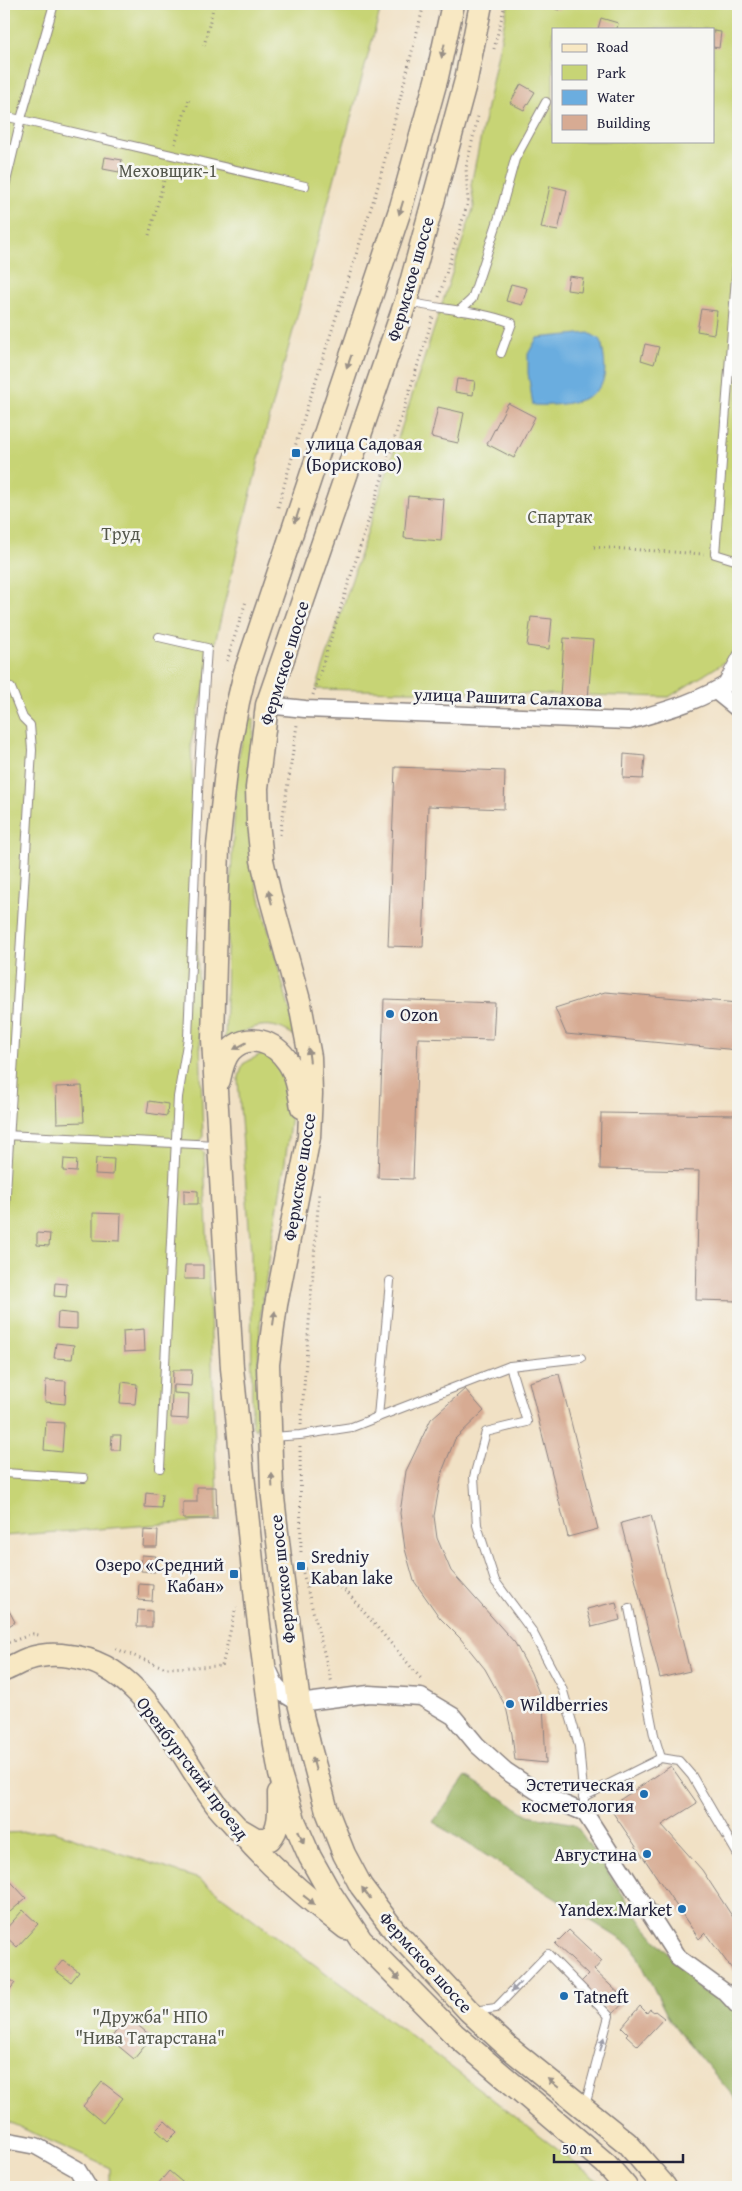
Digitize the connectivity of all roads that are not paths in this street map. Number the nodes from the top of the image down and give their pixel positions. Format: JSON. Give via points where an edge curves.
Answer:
{"nodes":[{"id":1,"x":54,"y":4,"type":"edge"},
{"id":2,"x":452,"y":4,"type":"edge"},
{"id":3,"x":481,"y":4,"type":"edge"},
{"id":4,"x":546,"y":102,"type":"dead end"},
{"id":5,"x":4,"y":116,"type":"edge"},
{"id":6,"x":21,"y":118,"type":"junction"},
{"id":7,"x":305,"y":186,"type":"dead end"},
{"id":8,"x":4,"y":190,"type":"edge"},
{"id":9,"x":738,"y":251,"type":"edge"},
{"id":10,"x":406,"y":301,"type":"junction"},
{"id":11,"x":459,"y":312,"type":"junction"},
{"id":12,"x":501,"y":353,"type":"dead end"},
{"id":13,"x":738,"y":561,"type":"edge"},
{"id":14,"x":159,"y":638,"type":"dead end"},
{"id":15,"x":738,"y":654,"type":"edge"},
{"id":16,"x":738,"y":677,"type":"edge"},
{"id":17,"x":11,"y":688,"type":"dead end"},
{"id":18,"x":717,"y":692,"type":"junction"},
{"id":19,"x":238,"y":702,"type":"junction"},
{"id":20,"x":267,"y":705,"type":"junction"},
{"id":21,"x":738,"y":709,"type":"edge"},
{"id":22,"x":216,"y":1091,"type":"junction"},
{"id":23,"x":6,"y":1136,"type":"edge"},
{"id":24,"x":309,"y":1137,"type":"junction"},
{"id":25,"x":177,"y":1144,"type":"junction"},
{"id":26,"x":219,"y":1146,"type":"junction"},
{"id":27,"x":4,"y":1227,"type":"edge"},
{"id":28,"x":390,"y":1281,"type":"dead end"},
{"id":29,"x":581,"y":1358,"type":"dead end"},
{"id":30,"x":510,"y":1366,"type":"junction"},
{"id":31,"x":378,"y":1417,"type":"junction"},
{"id":32,"x":270,"y":1437,"type":"junction"},
{"id":33,"x":160,"y":1468,"type":"dead end"},
{"id":34,"x":4,"y":1473,"type":"edge"},
{"id":35,"x":84,"y":1478,"type":"dead end"},
{"id":36,"x":629,"y":1608,"type":"dead end"},
{"id":37,"x":263,"y":1658,"type":"junction"},
{"id":38,"x":4,"y":1670,"type":"edge"},
{"id":39,"x":299,"y":1702,"type":"junction"},
{"id":40,"x":661,"y":1758,"type":"junction"},
{"id":41,"x":280,"y":1774,"type":"junction"},
{"id":42,"x":583,"y":1797,"type":"junction"},
{"id":43,"x":585,"y":1813,"type":"junction"},
{"id":44,"x":238,"y":1828,"type":"junction"},
{"id":45,"x":738,"y":1855,"type":"edge"},
{"id":46,"x":361,"y":1940,"type":"junction"},
{"id":47,"x":738,"y":2006,"type":"edge"},
{"id":48,"x":469,"y":2011,"type":"junction"},
{"id":49,"x":584,"y":2108,"type":"junction"},
{"id":50,"x":4,"y":2140,"type":"edge"},
{"id":51,"x":88,"y":2187,"type":"edge"},
{"id":52,"x":626,"y":2187,"type":"edge"},
{"id":53,"x":665,"y":2187,"type":"edge"}],
"edges":[{"from":1,"to":6,"type":"lane"},
{"from":2,"to":19,"type":"main road","name":"Фермское шоссе","one_way":true,"via":[[437,77],[402,207],[312,469]]},
{"from":3,"to":10,"type":"main road","name":"Фермское шоссе","via":[[466,80]]},
{"from":4,"to":11,"type":"lane","via":[[515,159],[472,299]]},
{"from":5,"to":6,"type":"lane"},
{"from":6,"to":7,"type":"lane"},
{"from":6,"to":8,"type":"lane"},
{"from":9,"to":13,"type":"lane","via":[[715,554]]},
{"from":10,"to":11,"type":"lane"},
{"from":10,"to":20,"type":"main road","name":"Фермское шоссе"},
{"from":11,"to":12,"type":"lane","via":[[512,323]]},
{"from":14,"to":25,"type":"lane","via":[[207,648],[188,1038],[178,1097]]},
{"from":15,"to":18,"type":"lane"},
{"from":16,"to":18,"type":"street","name":"улица Рашита Салахова"},
{"from":17,"to":23,"type":"lane","via":[[22,718],[30,724],[32,750]]},
{"from":18,"to":20,"type":"street","name":"улица Рашита Салахова","via":[[679,708],[629,721],[305,710]]},
{"from":18,"to":21,"type":"street"},
{"from":19,"to":20,"type":"main road"},
{"from":19,"to":22,"type":"main road","name":"Фермское шоссе","via":[[227,762],[218,846],[213,1039]]},
{"from":24,"to":20,"type":"main road","name":"Фермское шоссе","one_way":true,"via":[[310,1056],[300,1004],[262,860],[258,823],[258,780]]},
{"from":24,"to":22,"type":"main road","one_way":true,"via":[[289,1063],[265,1041],[252,1040],[229,1052]]},
{"from":22,"to":26,"type":"main road","name":"Фермское шоссе"},
{"from":23,"to":25,"type":"lane"},
{"from":23,"to":27,"type":"lane"},
{"from":32,"to":24,"type":"main road","name":"Фермское шоссе","one_way":true,"via":[[269,1354]]},
{"from":25,"to":26,"type":"lane"},
{"from":25,"to":33,"type":"lane"},
{"from":26,"to":37,"type":"main road","name":"Фермское шоссе","via":[[232,1368]]},
{"from":28,"to":31,"type":"lane"},
{"from":29,"to":30,"type":"lane"},
{"from":30,"to":31,"type":"lane"},
{"from":30,"to":42,"type":"lane","via":[[527,1422],[486,1432],[474,1477],[477,1524],[495,1581],[532,1632],[562,1688],[579,1746]]},
{"from":31,"to":32,"type":"lane","via":[[352,1427]]},
{"from":39,"to":32,"type":"main road","name":"Фермское шоссе","one_way":true,"via":[[280,1567]]},
{"from":34,"to":35,"type":"lane"},
{"from":36,"to":40,"type":"lane"},
{"from":37,"to":39,"type":"street","via":[[275,1684],[284,1694]]},
{"from":37,"to":41,"type":"main road","name":"Фермское шоссе"},
{"from":38,"to":44,"type":"main road","name":"Оренбургский проезд","via":[[29,1658],[58,1654],[101,1664],[115,1673],[129,1683],[158,1716],[213,1801]]},
{"from":39,"to":43,"type":"street","via":[[369,1694],[421,1697],[452,1716],[506,1771],[541,1794]]},
{"from":48,"to":39,"type":"main road","name":"Фермское шоссе","one_way":true,"via":[[394,1930],[361,1886],[327,1811]]},
{"from":40,"to":42,"type":"lane"},
{"from":40,"to":45,"type":"lane","via":[[679,1761],[692,1776]]},
{"from":41,"to":44,"type":"main road","name":"Фермское шоссе","via":[[275,1834],[270,1839],[256,1839]]},
{"from":41,"to":46,"type":"main road","name":"Фермское шоссе","one_way":true,"via":[[295,1823],[310,1857]]},
{"from":42,"to":43,"type":"lane"},
{"from":43,"to":47,"type":"street","via":[[678,1958],[726,1993]]},
{"from":44,"to":46,"type":"main road","name":"Оренбургский проезд","one_way":true,"via":[[299,1892]]},
{"from":46,"to":52,"type":"main road","name":"Фермское шоссе","one_way":true,"via":[[454,2034],[606,2164]]},
{"from":49,"to":48,"type":"main road","name":"Фермское шоссе","one_way":true},
{"from":49,"to":48,"type":"lane","one_way":true,"via":[[610,2016],[548,1954],[496,2008]]},
{"from":49,"to":53,"type":"main road","name":"Фермское шоссе","via":[[627,2143]]},
{"from":50,"to":51,"type":"street","via":[[36,2146],[77,2169]]}]}
